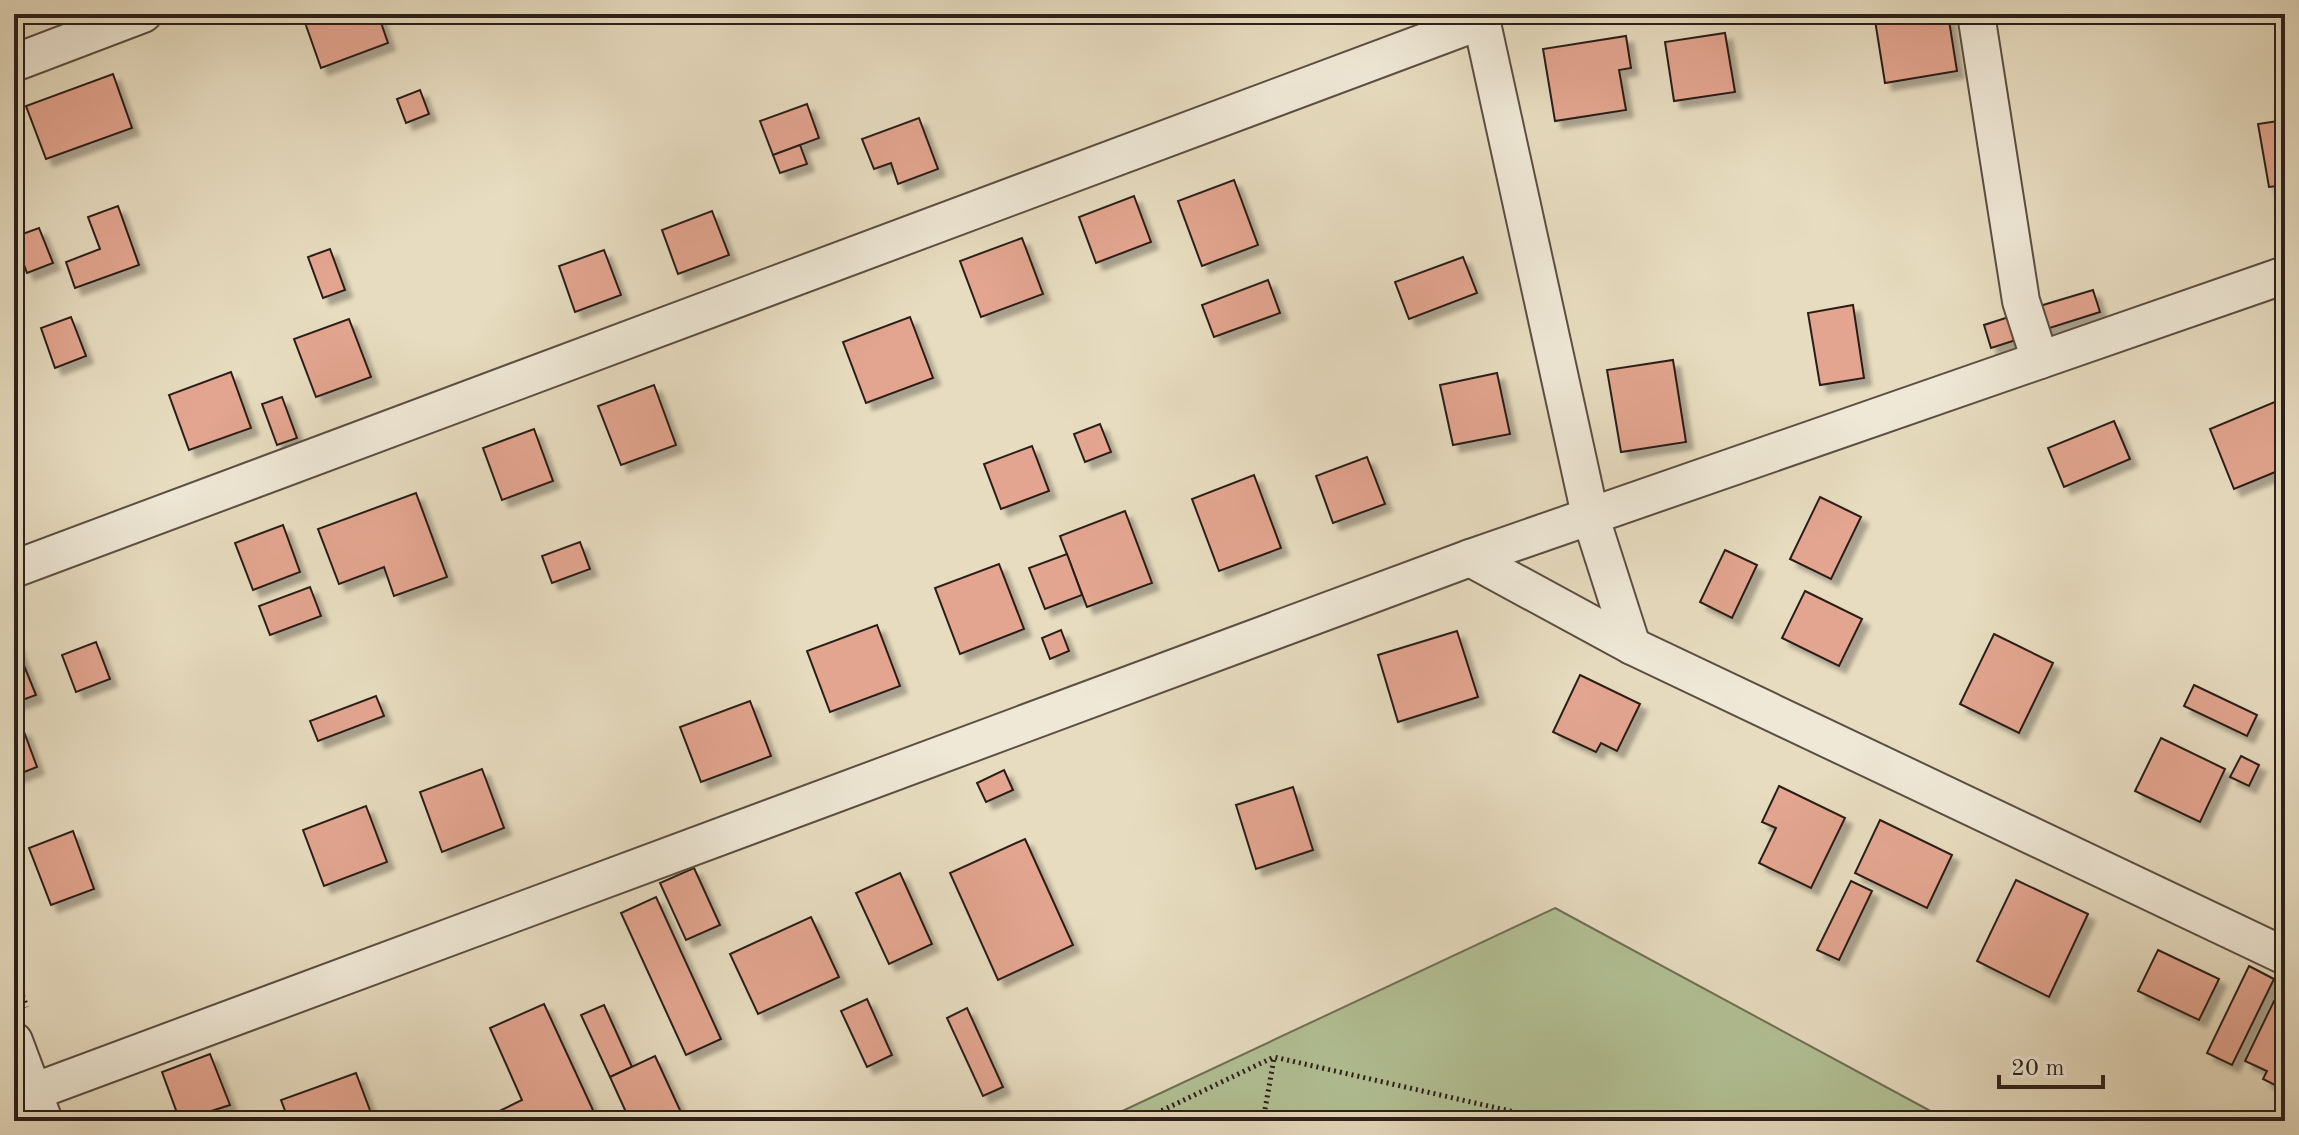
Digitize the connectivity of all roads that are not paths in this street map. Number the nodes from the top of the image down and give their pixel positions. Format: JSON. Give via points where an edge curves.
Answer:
{"nodes":[{"id":1,"x":143,"y":14,"type":"edge"},
{"id":2,"x":1976,"y":14,"type":"edge"},
{"id":3,"x":1481,"y":18,"type":"edge"},
{"id":4,"x":14,"y":63,"type":"edge"},
{"id":5,"x":2285,"y":275,"type":"edge"},
{"id":6,"x":2040,"y":360,"type":"junction"},
{"id":7,"x":1590,"y":515,"type":"junction"},
{"id":8,"x":1470,"y":558,"type":"junction"},
{"id":9,"x":14,"y":569,"type":"edge"},
{"id":10,"x":1632,"y":646,"type":"junction"},
{"id":11,"x":2285,"y":956,"type":"edge"},
{"id":12,"x":14,"y":1041,"type":"edge"},
{"id":13,"x":38,"y":1107,"type":"edge"}],
"edges":[{"from":1,"to":4,"type":"street"},
{"from":2,"to":6,"type":"street","via":[[2021,301]]},
{"from":3,"to":7,"type":"street"},
{"from":3,"to":9,"type":"street"},
{"from":5,"to":6,"type":"street"},
{"from":6,"to":7,"type":"street"},
{"from":7,"to":8,"type":"street"},
{"from":7,"to":10,"type":"street"},
{"from":8,"to":10,"type":"street"},
{"from":8,"to":13,"type":"street"},
{"from":10,"to":11,"type":"street"},
{"from":12,"to":13,"type":"street"}]}
